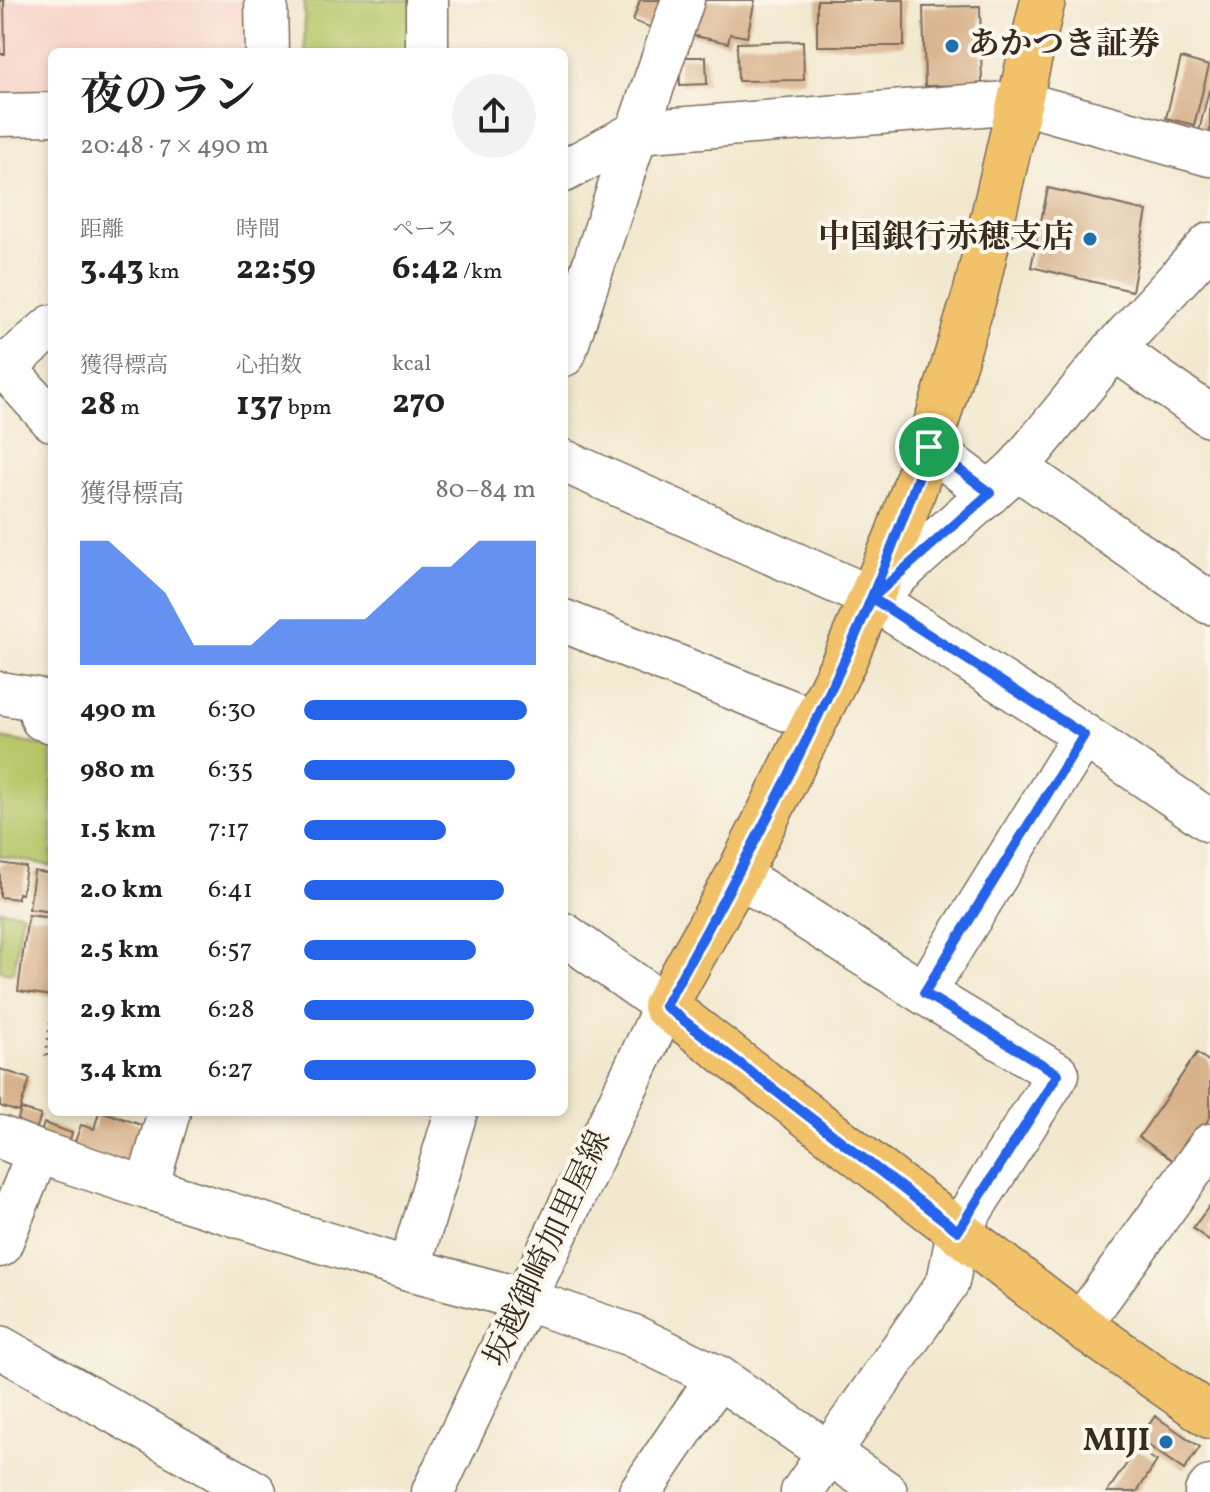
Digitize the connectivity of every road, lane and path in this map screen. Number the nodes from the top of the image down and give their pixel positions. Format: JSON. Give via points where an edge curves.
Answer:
{"nodes":[{"id":1,"x":266,"y":0,"type":"edge"},
{"id":2,"x":427,"y":0,"type":"edge"},
{"id":3,"x":683,"y":0,"type":"edge"},
{"id":4,"x":1043,"y":0,"type":"edge"},
{"id":5,"x":267,"y":48,"type":"edge"},
{"id":6,"x":427,"y":48,"type":"edge"},
{"id":7,"x":1019,"y":102,"type":"junction"},
{"id":8,"x":48,"y":114,"type":"edge"},
{"id":9,"x":0,"y":115,"type":"edge"},
{"id":10,"x":637,"y":132,"type":"junction"},
{"id":11,"x":1210,"y":155,"type":"edge"},
{"id":12,"x":568,"y":169,"type":"edge"},
{"id":13,"x":1210,"y":244,"type":"edge"},
{"id":14,"x":48,"y":329,"type":"edge"},
{"id":15,"x":568,"y":343,"type":"edge"},
{"id":16,"x":1114,"y":349,"type":"junction"},
{"id":17,"x":1,"y":367,"type":"edge"},
{"id":18,"x":48,"y":416,"type":"edge"},
{"id":19,"x":1210,"y":416,"type":"edge"},
{"id":20,"x":929,"y":447,"type":"junction"},
{"id":21,"x":568,"y":463,"type":"edge"},
{"id":22,"x":1004,"y":480,"type":"junction"},
{"id":23,"x":872,"y":598,"type":"junction"},
{"id":24,"x":1210,"y":603,"type":"edge"},
{"id":25,"x":568,"y":623,"type":"edge"},
{"id":26,"x":0,"y":693,"type":"edge"},
{"id":27,"x":48,"y":721,"type":"edge"},
{"id":28,"x":815,"y":721,"type":"junction"},
{"id":29,"x":1084,"y":735,"type":"junction"},
{"id":30,"x":1208,"y":816,"type":"edge"},
{"id":31,"x":738,"y":875,"type":"junction"},
{"id":32,"x":568,"y":937,"type":"edge"},
{"id":33,"x":924,"y":993,"type":"junction"},
{"id":34,"x":665,"y":1006,"type":"junction"},
{"id":35,"x":48,"y":1048,"type":"edge"},
{"id":36,"x":47,"y":1056,"type":"dead end"},
{"id":37,"x":168,"y":1116,"type":"edge"},
{"id":38,"x":455,"y":1116,"type":"edge"},
{"id":39,"x":19,"y":1144,"type":"edge"},
{"id":40,"x":1210,"y":1145,"type":"edge"},
{"id":41,"x":147,"y":1188,"type":"junction"},
{"id":42,"x":4,"y":1227,"type":"edge"},
{"id":43,"x":958,"y":1231,"type":"junction"},
{"id":44,"x":409,"y":1269,"type":"junction"},
{"id":45,"x":526,"y":1300,"type":"junction"},
{"id":46,"x":1080,"y":1325,"type":"junction"},
{"id":47,"x":0,"y":1347,"type":"edge"},
{"id":48,"x":718,"y":1377,"type":"junction"},
{"id":49,"x":1210,"y":1416,"type":"edge"},
{"id":50,"x":829,"y":1454,"type":"junction"},
{"id":51,"x":1210,"y":1487,"type":"edge"},
{"id":52,"x":255,"y":1492,"type":"edge"},
{"id":53,"x":433,"y":1492,"type":"edge"},
{"id":54,"x":640,"y":1492,"type":"edge"},
{"id":55,"x":802,"y":1492,"type":"edge"},
{"id":56,"x":886,"y":1492,"type":"edge"},
{"id":57,"x":1206,"y":1492,"type":"edge"}],
"edges":[{"from":1,"to":5,"type":"street"},
{"from":2,"to":6,"type":"street"},
{"from":3,"to":10,"type":"street"},
{"from":4,"to":7,"type":"main road","name":"坂越御崎加里屋線"},
{"from":7,"to":10,"type":"street"},
{"from":7,"to":11,"type":"street"},
{"from":7,"to":20,"type":"main road","name":"坂越御崎加里屋線","via":[[976,291]]},
{"from":8,"to":9,"type":"street"},
{"from":10,"to":12,"type":"street"},
{"from":10,"to":15,"type":"street"},
{"from":13,"to":16,"type":"street"},
{"from":14,"to":17,"type":"street"},
{"from":16,"to":19,"type":"street"},
{"from":16,"to":22,"type":"street"},
{"from":17,"to":18,"type":"street"},
{"from":20,"to":22,"type":"street"},
{"from":20,"to":23,"type":"main road","name":"坂越御崎加里屋線"},
{"from":21,"to":23,"type":"street"},
{"from":22,"to":23,"type":"street"},
{"from":22,"to":24,"type":"street"},
{"from":23,"to":28,"type":"main road","name":"坂越御崎加里屋線"},
{"from":23,"to":29,"type":"street"},
{"from":25,"to":28,"type":"street"},
{"from":26,"to":27,"type":"street","via":[[36,699],[42,719]]},
{"from":28,"to":31,"type":"main road","name":"坂越御崎加里屋線"},
{"from":29,"to":30,"type":"street"},
{"from":29,"to":33,"type":"street"},
{"from":31,"to":33,"type":"street"},
{"from":31,"to":34,"type":"main road","name":"坂越御崎加里屋線"},
{"from":32,"to":34,"type":"street"},
{"from":33,"to":43,"type":"street","via":[[1058,1074]]},
{"from":34,"to":43,"type":"main road"},
{"from":34,"to":45,"type":"street","name":"坂越御崎加里屋線"},
{"from":35,"to":36,"type":"path"},
{"from":37,"to":41,"type":"street"},
{"from":38,"to":44,"type":"street"},
{"from":39,"to":41,"type":"street"},
{"from":39,"to":42,"type":"street"},
{"from":40,"to":46,"type":"street"},
{"from":41,"to":44,"type":"street"},
{"from":43,"to":46,"type":"main road"},
{"from":43,"to":50,"type":"street","via":[[948,1282]]},
{"from":44,"to":45,"type":"street"},
{"from":45,"to":48,"type":"street","via":[[631,1335]]},
{"from":45,"to":53,"type":"street","name":"坂越御崎加里屋線"},
{"from":46,"to":49,"type":"main road"},
{"from":47,"to":52,"type":"street"},
{"from":48,"to":50,"type":"street"},
{"from":48,"to":54,"type":"street"},
{"from":50,"to":55,"type":"street"},
{"from":50,"to":56,"type":"street"},
{"from":51,"to":57,"type":"street"}]}
